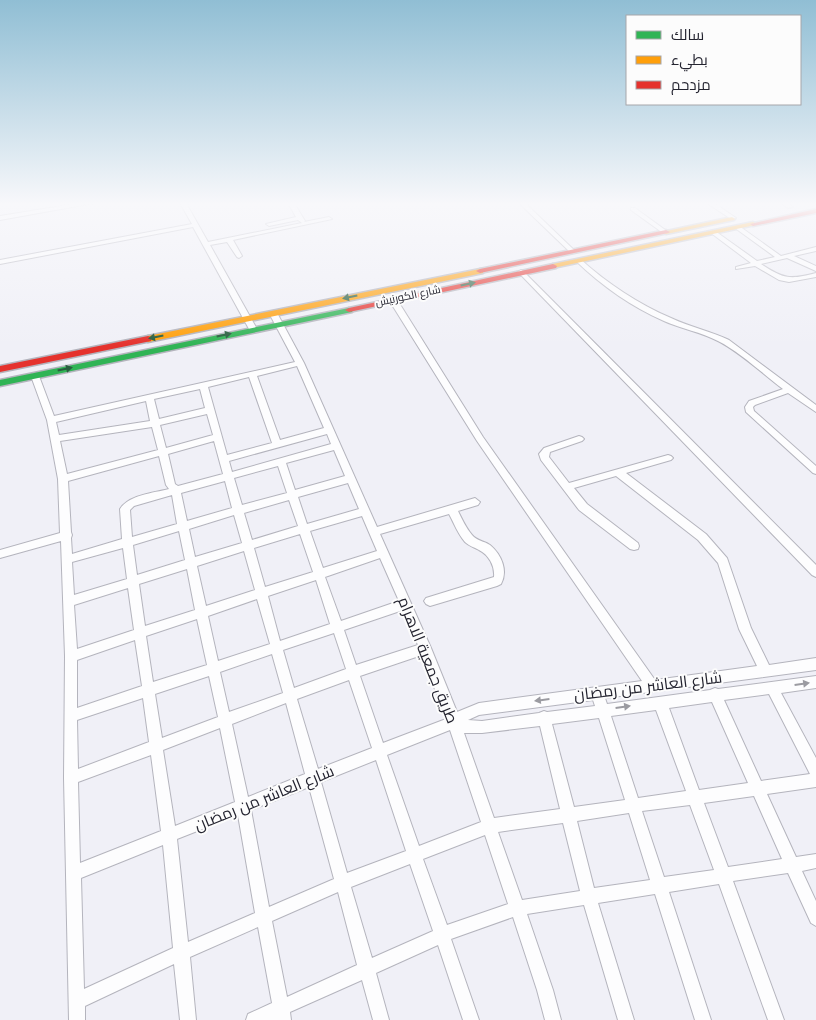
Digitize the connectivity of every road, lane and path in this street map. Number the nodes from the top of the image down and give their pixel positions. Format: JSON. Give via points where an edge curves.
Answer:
{"nodes":[{"id":1,"x":60,"y":251,"type":"edge"},
{"id":2,"x":210,"y":251,"type":"edge"},
{"id":3,"x":236,"y":251,"type":"edge"},
{"id":4,"x":570,"y":251,"type":"edge"},
{"id":5,"x":599,"y":251,"type":"edge"},
{"id":6,"x":602,"y":251,"type":"edge"},
{"id":7,"x":739,"y":251,"type":"edge"},
{"id":8,"x":770,"y":251,"type":"edge"},
{"id":9,"x":810,"y":251,"type":"edge"},
{"id":10,"x":594,"y":252,"type":"junction"},
{"id":11,"x":239,"y":256,"type":"dead end"},
{"id":12,"x":575,"y":256,"type":"junction"},
{"id":13,"x":788,"y":256,"type":"junction"},
{"id":14,"x":780,"y":258,"type":"junction"},
{"id":15,"x":0,"y":262,"type":"edge"},
{"id":16,"x":756,"y":263,"type":"junction"},
{"id":17,"x":738,"y":268,"type":"dead end"},
{"id":18,"x":816,"y":269,"type":"edge"},
{"id":19,"x":521,"y":272,"type":"junction"},
{"id":20,"x":816,"y":275,"type":"edge"},
{"id":21,"x":393,"y":300,"type":"junction"},
{"id":22,"x":247,"y":318,"type":"junction"},
{"id":23,"x":276,"y":318,"type":"junction"},
{"id":24,"x":253,"y":329,"type":"junction"},
{"id":25,"x":300,"y":363,"type":"junction"},
{"id":26,"x":0,"y":369,"type":"edge"},
{"id":27,"x":252,"y":374,"type":"junction"},
{"id":28,"x":35,"y":376,"type":"junction"},
{"id":29,"x":0,"y":383,"type":"edge"},
{"id":30,"x":204,"y":385,"type":"junction"},
{"id":31,"x":790,"y":389,"type":"junction"},
{"id":32,"x":149,"y":398,"type":"junction"},
{"id":33,"x":210,"y":410,"type":"junction"},
{"id":34,"x":816,"y":410,"type":"edge"},
{"id":35,"x":51,"y":420,"type":"junction"},
{"id":36,"x":156,"y":423,"type":"junction"},
{"id":37,"x":330,"y":430,"type":"junction"},
{"id":38,"x":218,"y":437,"type":"junction"},
{"id":39,"x":55,"y":439,"type":"junction"},
{"id":40,"x":579,"y":439,"type":"dead end"},
{"id":41,"x":277,"y":444,"type":"junction"},
{"id":42,"x":337,"y":446,"type":"junction"},
{"id":43,"x":163,"y":452,"type":"junction"},
{"id":44,"x":668,"y":458,"type":"dead end"},
{"id":45,"x":224,"y":459,"type":"junction"},
{"id":46,"x":281,"y":462,"type":"junction"},
{"id":47,"x":815,"y":469,"type":"edge"},
{"id":48,"x":619,"y":473,"type":"junction"},
{"id":49,"x":229,"y":476,"type":"junction"},
{"id":50,"x":351,"y":478,"type":"junction"},
{"id":51,"x":63,"y":479,"type":"junction"},
{"id":52,"x":566,"y":487,"type":"junction"},
{"id":53,"x":176,"y":490,"type":"junction"},
{"id":54,"x":292,"y":495,"type":"junction"},
{"id":55,"x":475,"y":502,"type":"dead end"},
{"id":56,"x":452,"y":509,"type":"junction"},
{"id":57,"x":238,"y":510,"type":"junction"},
{"id":58,"x":365,"y":511,"type":"junction"},
{"id":59,"x":183,"y":526,"type":"junction"},
{"id":60,"x":303,"y":529,"type":"junction"},
{"id":61,"x":375,"y":532,"type":"junction"},
{"id":62,"x":66,"y":535,"type":"junction"},
{"id":63,"x":127,"y":542,"type":"junction"},
{"id":64,"x":248,"y":545,"type":"junction"},
{"id":65,"x":634,"y":546,"type":"dead end"},
{"id":66,"x":383,"y":553,"type":"junction"},
{"id":67,"x":0,"y":554,"type":"edge"},
{"id":68,"x":68,"y":559,"type":"junction"},
{"id":69,"x":191,"y":562,"type":"junction"},
{"id":70,"x":816,"y":572,"type":"edge"},
{"id":71,"x":319,"y":574,"type":"junction"},
{"id":72,"x":133,"y":580,"type":"junction"},
{"id":73,"x":262,"y":593,"type":"junction"},
{"id":74,"x":430,"y":601,"type":"dead end"},
{"id":75,"x":68,"y":602,"type":"junction"},
{"id":76,"x":406,"y":604,"type":"junction"},
{"id":77,"x":202,"y":613,"type":"junction"},
{"id":78,"x":338,"y":627,"type":"junction"},
{"id":79,"x":140,"y":633,"type":"junction"},
{"id":80,"x":278,"y":647,"type":"junction"},
{"id":81,"x":425,"y":648,"type":"junction"},
{"id":82,"x":70,"y":656,"type":"junction"},
{"id":83,"x":816,"y":664,"type":"edge"},
{"id":84,"x":214,"y":668,"type":"junction"},
{"id":85,"x":765,"y":670,"type":"junction"},
{"id":86,"x":354,"y":672,"type":"junction"},
{"id":87,"x":816,"y":682,"type":"edge"},
{"id":88,"x":652,"y":685,"type":"junction"},
{"id":89,"x":772,"y":688,"type":"junction"},
{"id":90,"x":148,"y":690,"type":"junction"},
{"id":91,"x":597,"y":693,"type":"junction"},
{"id":92,"x":715,"y":694,"type":"junction"},
{"id":93,"x":292,"y":696,"type":"junction"},
{"id":94,"x":660,"y":702,"type":"junction"},
{"id":95,"x":602,"y":710,"type":"junction"},
{"id":96,"x":71,"y":716,"type":"junction"},
{"id":97,"x":544,"y":717,"type":"junction"},
{"id":98,"x":225,"y":720,"type":"junction"},
{"id":99,"x":454,"y":722,"type":"junction"},
{"id":100,"x":156,"y":746,"type":"junction"},
{"id":101,"x":379,"y":752,"type":"junction"},
{"id":102,"x":816,"y":772,"type":"edge"},
{"id":103,"x":71,"y":778,"type":"junction"},
{"id":104,"x":313,"y":778,"type":"junction"},
{"id":105,"x":816,"y":780,"type":"edge"},
{"id":106,"x":758,"y":788,"type":"junction"},
{"id":107,"x":695,"y":797,"type":"junction"},
{"id":108,"x":243,"y":806,"type":"junction"},
{"id":109,"x":633,"y":806,"type":"junction"},
{"id":110,"x":568,"y":815,"type":"junction"},
{"id":111,"x":490,"y":826,"type":"junction"},
{"id":112,"x":170,"y":835,"type":"junction"},
{"id":113,"x":415,"y":854,"type":"junction"},
{"id":114,"x":816,"y":861,"type":"edge"},
{"id":115,"x":792,"y":865,"type":"junction"},
{"id":116,"x":74,"y":873,"type":"junction"},
{"id":117,"x":724,"y":876,"type":"junction"},
{"id":118,"x":342,"y":883,"type":"junction"},
{"id":119,"x":660,"y":886,"type":"junction"},
{"id":120,"x":589,"y":897,"type":"junction"},
{"id":121,"x":517,"y":908,"type":"junction"},
{"id":122,"x":264,"y":916,"type":"junction"},
{"id":123,"x":816,"y":918,"type":"edge"},
{"id":124,"x":442,"y":936,"type":"junction"},
{"id":125,"x":180,"y":953,"type":"junction"},
{"id":126,"x":366,"y":969,"type":"junction"},
{"id":127,"x":77,"y":1001,"type":"junction"},
{"id":128,"x":282,"y":1014,"type":"edge"},
{"id":129,"x":77,"y":1020,"type":"edge"},
{"id":130,"x":188,"y":1020,"type":"edge"},
{"id":131,"x":254,"y":1020,"type":"edge"},
{"id":132,"x":381,"y":1020,"type":"edge"},
{"id":133,"x":471,"y":1020,"type":"edge"},
{"id":134,"x":553,"y":1020,"type":"edge"},
{"id":135,"x":626,"y":1020,"type":"edge"},
{"id":136,"x":703,"y":1020,"type":"edge"},
{"id":137,"x":776,"y":1020,"type":"edge"}],
"edges":[{"from":1,"to":15,"type":"street"},
{"from":2,"to":22,"type":"street"},
{"from":3,"to":11,"type":"street"},
{"from":4,"to":12,"type":"street"},
{"from":5,"to":10,"type":"main road","name":"شارع الكورنيش"},
{"from":6,"to":10,"type":"main road","name":"شارع الكورنيش"},
{"from":7,"to":16,"type":"street"},
{"from":8,"to":14,"type":"street"},
{"from":9,"to":13,"type":"street"},
{"from":10,"to":12,"type":"main road","name":"شارع الكورنيش"},
{"from":12,"to":19,"type":"main road","name":"شارع الكورنيش"},
{"from":12,"to":23,"type":"main road","name":"شارع الكورنيش","one_way":true},
{"from":12,"to":31,"type":"street","via":[[638,304],[662,317],[714,335]]},
{"from":13,"to":14,"type":"street"},
{"from":13,"to":18,"type":"street"},
{"from":14,"to":16,"type":"street"},
{"from":16,"to":17,"type":"street"},
{"from":16,"to":20,"type":"street","via":[[788,280]]},
{"from":21,"to":19,"type":"main road","name":"شارع الكورنيش","one_way":true},
{"from":19,"to":70,"type":"street"},
{"from":21,"to":23,"type":"main road","name":"شارع الكورنيش"},
{"from":21,"to":88,"type":"street","via":[[480,439]]},
{"from":22,"to":23,"type":"main road","name":"شارع الكورنيش"},
{"from":22,"to":24,"type":"street"},
{"from":22,"to":26,"type":"main road","name":"شارع الكورنيش","one_way":true},
{"from":23,"to":24,"type":"main road","name":"شارع الكورنيش"},
{"from":23,"to":25,"type":"street","name":"طريق جمعية الاهرام"},
{"from":28,"to":24,"type":"main road","name":"شارع الكورنيش","one_way":true},
{"from":25,"to":27,"type":"street"},
{"from":25,"to":37,"type":"street","name":"طريق جمعية الاهرام"},
{"from":27,"to":30,"type":"street"},
{"from":27,"to":41,"type":"street"},
{"from":28,"to":29,"type":"main road","name":"شارع الكورنيش"},
{"from":28,"to":35,"type":"street"},
{"from":30,"to":32,"type":"street"},
{"from":30,"to":33,"type":"street"},
{"from":31,"to":34,"type":"street"},
{"from":31,"to":47,"type":"street","via":[[749,407],[754,417]]},
{"from":32,"to":35,"type":"street"},
{"from":32,"to":36,"type":"street"},
{"from":33,"to":36,"type":"street"},
{"from":33,"to":38,"type":"street"},
{"from":35,"to":39,"type":"street"},
{"from":36,"to":39,"type":"street"},
{"from":36,"to":43,"type":"street"},
{"from":37,"to":41,"type":"street"},
{"from":37,"to":42,"type":"street","name":"طريق جمعية الاهرام"},
{"from":38,"to":43,"type":"street"},
{"from":38,"to":45,"type":"street"},
{"from":39,"to":51,"type":"street"},
{"from":40,"to":52,"type":"street","via":[[544,454]]},
{"from":41,"to":45,"type":"street"},
{"from":42,"to":46,"type":"street"},
{"from":42,"to":50,"type":"street","name":"طريق جمعية الاهرام"},
{"from":43,"to":51,"type":"street"},
{"from":43,"to":53,"type":"street","via":[[171,484]]},
{"from":44,"to":48,"type":"street"},
{"from":45,"to":49,"type":"street"},
{"from":46,"to":49,"type":"street"},
{"from":46,"to":54,"type":"street"},
{"from":48,"to":52,"type":"street"},
{"from":48,"to":85,"type":"street","via":[[702,537],[723,561],[745,629]]},
{"from":49,"to":53,"type":"street"},
{"from":49,"to":57,"type":"street"},
{"from":50,"to":54,"type":"street"},
{"from":50,"to":58,"type":"street","name":"طريق جمعية الاهرام"},
{"from":51,"to":62,"type":"street"},
{"from":52,"to":65,"type":"street","via":[[587,511]]},
{"from":53,"to":59,"type":"street"},
{"from":53,"to":63,"type":"street","via":[[127,505]]},
{"from":54,"to":57,"type":"street"},
{"from":54,"to":60,"type":"street"},
{"from":55,"to":56,"type":"street"},
{"from":56,"to":61,"type":"street"},
{"from":56,"to":74,"type":"street","via":[[470,540],[488,550],[501,576],[497,581]]},
{"from":57,"to":59,"type":"street"},
{"from":57,"to":64,"type":"street"},
{"from":58,"to":60,"type":"street"},
{"from":58,"to":61,"type":"street","name":"طريق جمعية الاهرام"},
{"from":59,"to":63,"type":"street"},
{"from":59,"to":69,"type":"street"},
{"from":60,"to":64,"type":"street"},
{"from":60,"to":71,"type":"street"},
{"from":61,"to":66,"type":"street","name":"طريق جمعية الاهرام"},
{"from":62,"to":67,"type":"street"},
{"from":62,"to":68,"type":"street"},
{"from":63,"to":68,"type":"street"},
{"from":63,"to":72,"type":"street"},
{"from":64,"to":69,"type":"street"},
{"from":64,"to":73,"type":"street"},
{"from":66,"to":71,"type":"street"},
{"from":66,"to":76,"type":"street","name":"طريق جمعية الاهرام"},
{"from":68,"to":75,"type":"street"},
{"from":69,"to":72,"type":"street"},
{"from":69,"to":77,"type":"street"},
{"from":71,"to":73,"type":"street"},
{"from":71,"to":78,"type":"street"},
{"from":72,"to":75,"type":"street"},
{"from":72,"to":79,"type":"street"},
{"from":73,"to":77,"type":"street"},
{"from":73,"to":80,"type":"street"},
{"from":75,"to":82,"type":"street"},
{"from":76,"to":78,"type":"street"},
{"from":76,"to":81,"type":"street","name":"طريق جمعية الاهرام"},
{"from":77,"to":79,"type":"street"},
{"from":77,"to":84,"type":"street"},
{"from":78,"to":80,"type":"street"},
{"from":78,"to":86,"type":"street"},
{"from":79,"to":82,"type":"street"},
{"from":79,"to":90,"type":"street"},
{"from":80,"to":84,"type":"street"},
{"from":80,"to":93,"type":"street"},
{"from":81,"to":86,"type":"street"},
{"from":81,"to":99,"type":"street","name":"طريق جمعية الاهرام"},
{"from":82,"to":96,"type":"street"},
{"from":83,"to":85,"type":"street","name":"شارع العاشر من رمضان"},
{"from":84,"to":90,"type":"street"},
{"from":84,"to":98,"type":"street"},
{"from":85,"to":88,"type":"street","name":"شارع العاشر من رمضان"},
{"from":86,"to":93,"type":"street"},
{"from":86,"to":101,"type":"street"},
{"from":89,"to":87,"type":"street","name":"شارع العاشر من رمضان","one_way":true},
{"from":88,"to":91,"type":"street","name":"شارع العاشر من رمضان"},
{"from":89,"to":92,"type":"street","name":"شارع العاشر من رمضان"},
{"from":89,"to":102,"type":"street"},
{"from":90,"to":96,"type":"street"},
{"from":90,"to":100,"type":"street"},
{"from":91,"to":95,"type":"street"},
{"from":91,"to":99,"type":"street","name":"شارع العاشر من رمضان","one_way":true,"via":[[479,709]]},
{"from":92,"to":94,"type":"street","name":"شارع العاشر من رمضان"},
{"from":92,"to":106,"type":"street"},
{"from":93,"to":98,"type":"street"},
{"from":93,"to":104,"type":"street"},
{"from":95,"to":94,"type":"street","name":"شارع العاشر من رمضان","one_way":true},
{"from":94,"to":107,"type":"street"},
{"from":95,"to":97,"type":"street","name":"شارع العاشر من رمضان"},
{"from":95,"to":109,"type":"street"},
{"from":96,"to":103,"type":"street"},
{"from":97,"to":99,"type":"street","name":"شارع العاشر من رمضان","via":[[482,726],[463,726]]},
{"from":97,"to":110,"type":"street"},
{"from":98,"to":100,"type":"street"},
{"from":98,"to":108,"type":"street"},
{"from":99,"to":101,"type":"street","name":"شارع العاشر من رمضان"},
{"from":99,"to":111,"type":"street","name":"طريق جمعية الاهرام"},
{"from":100,"to":103,"type":"street"},
{"from":100,"to":112,"type":"street"},
{"from":101,"to":104,"type":"street","name":"شارع العاشر من رمضان"},
{"from":101,"to":113,"type":"street"},
{"from":103,"to":116,"type":"street"},
{"from":104,"to":108,"type":"street","name":"شارع العاشر من رمضان"},
{"from":104,"to":118,"type":"street"},
{"from":105,"to":106,"type":"street"},
{"from":106,"to":107,"type":"street"},
{"from":106,"to":115,"type":"street"},
{"from":107,"to":109,"type":"street"},
{"from":107,"to":117,"type":"street"},
{"from":108,"to":112,"type":"street","name":"شارع العاشر من رمضان"},
{"from":108,"to":122,"type":"street"},
{"from":109,"to":110,"type":"street"},
{"from":109,"to":119,"type":"street"},
{"from":110,"to":111,"type":"street"},
{"from":110,"to":120,"type":"street"},
{"from":111,"to":113,"type":"street"},
{"from":111,"to":121,"type":"street","name":"طريق جمعية الاهرام"},
{"from":112,"to":116,"type":"street","name":"شارع العاشر من رمضان"},
{"from":112,"to":125,"type":"street"},
{"from":113,"to":118,"type":"street"},
{"from":113,"to":124,"type":"street"},
{"from":114,"to":115,"type":"street"},
{"from":115,"to":117,"type":"street"},
{"from":115,"to":123,"type":"street"},
{"from":116,"to":127,"type":"street"},
{"from":117,"to":119,"type":"street"},
{"from":117,"to":137,"type":"street"},
{"from":118,"to":122,"type":"street"},
{"from":118,"to":126,"type":"street"},
{"from":119,"to":120,"type":"street"},
{"from":119,"to":136,"type":"street"},
{"from":120,"to":121,"type":"street"},
{"from":120,"to":135,"type":"street"},
{"from":121,"to":124,"type":"street"},
{"from":121,"to":134,"type":"street","name":"طريق جمعية الاهرام"},
{"from":122,"to":125,"type":"street"},
{"from":122,"to":128,"type":"street"},
{"from":124,"to":126,"type":"street"},
{"from":124,"to":133,"type":"street"},
{"from":125,"to":127,"type":"street"},
{"from":125,"to":130,"type":"street"},
{"from":126,"to":128,"type":"street"},
{"from":126,"to":132,"type":"street"},
{"from":127,"to":129,"type":"street"},
{"from":128,"to":131,"type":"street"}]}
